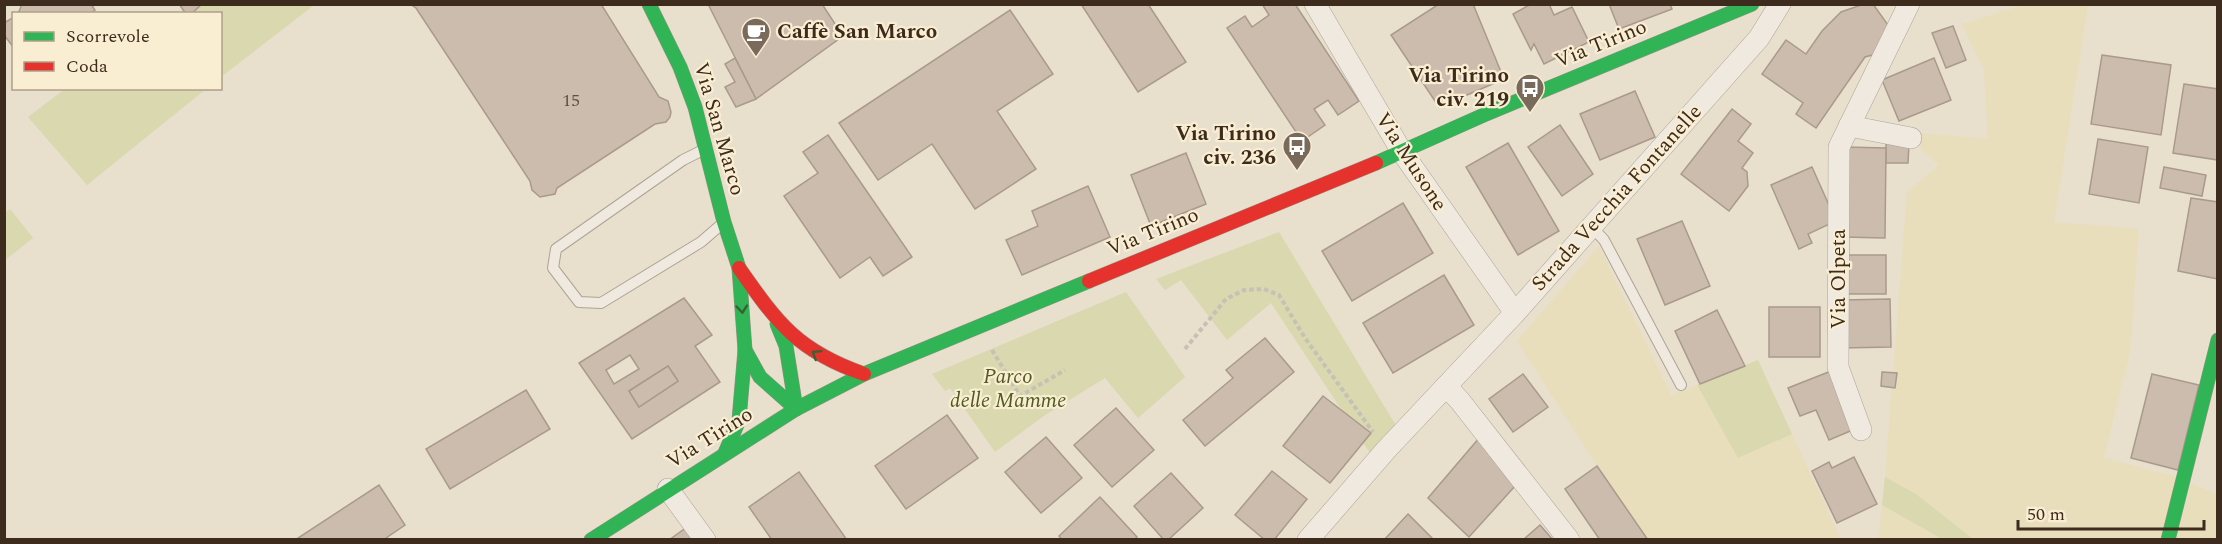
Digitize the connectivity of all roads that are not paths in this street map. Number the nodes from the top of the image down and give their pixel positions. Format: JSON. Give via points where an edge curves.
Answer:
{"nodes":[{"id":1,"x":649,"y":4,"type":"edge"},
{"id":2,"x":1316,"y":4,"type":"edge"},
{"id":3,"x":1752,"y":4,"type":"edge"},
{"id":4,"x":1780,"y":4,"type":"edge"},
{"id":5,"x":1909,"y":4,"type":"edge"},
{"id":6,"x":1849,"y":126,"type":"junction"},
{"id":7,"x":1911,"y":138,"type":"dead end"},
{"id":8,"x":705,"y":149,"type":"junction"},
{"id":9,"x":1402,"y":152,"type":"junction"},
{"id":10,"x":724,"y":222,"type":"junction"},
{"id":11,"x":1592,"y":227,"type":"junction"},
{"id":12,"x":739,"y":268,"type":"junction"},
{"id":13,"x":1515,"y":313,"type":"junction"},
{"id":14,"x":776,"y":320,"type":"junction"},
{"id":15,"x":746,"y":350,"type":"junction"},
{"id":16,"x":2217,"y":350,"type":"edge"},
{"id":17,"x":864,"y":374,"type":"junction"},
{"id":18,"x":1681,"y":385,"type":"dead end"},
{"id":19,"x":1446,"y":386,"type":"junction"},
{"id":20,"x":796,"y":409,"type":"junction"},
{"id":21,"x":1861,"y":430,"type":"dead end"},
{"id":22,"x":725,"y":453,"type":"junction"},
{"id":23,"x":668,"y":489,"type":"junction"},
{"id":24,"x":591,"y":540,"type":"edge"},
{"id":25,"x":705,"y":540,"type":"edge"},
{"id":26,"x":1308,"y":540,"type":"edge"},
{"id":27,"x":1569,"y":540,"type":"edge"},
{"id":28,"x":2168,"y":540,"type":"edge"}],
"edges":[{"from":1,"to":8,"type":"street","name":"Via San Marco","via":[[680,67]]},
{"from":2,"to":9,"type":"street","name":"Via Musone"},
{"from":3,"to":9,"type":"street","name":"Via Tirino"},
{"from":4,"to":11,"type":"street","name":"Strada Vecchia Fontanelle","via":[[1759,38]]},
{"from":5,"to":6,"type":"street","name":"Via Olpeta"},
{"from":6,"to":7,"type":"street"},
{"from":6,"to":21,"type":"street","name":"Via Olpeta","via":[[1839,147],[1838,368]]},
{"from":8,"to":10,"type":"street","name":"Via San Marco"},
{"from":8,"to":10,"type":"lane","via":[[683,159],[555,249],[553,268],[579,302],[601,303],[701,242]]},
{"from":9,"to":13,"type":"street","name":"Via Musone"},
{"from":9,"to":17,"type":"street","name":"Via Tirino"},
{"from":10,"to":12,"type":"street","name":"Via San Marco"},
{"from":11,"to":13,"type":"street","name":"Strada Vecchia Fontanelle"},
{"from":11,"to":18,"type":"lane","via":[[1605,240]]},
{"from":12,"to":14,"type":"street","name":"Via San Marco"},
{"from":12,"to":15,"type":"street","name":"Via San Marco","one_way":true},
{"from":13,"to":19,"type":"street","name":"Strada Vecchia Fontanelle"},
{"from":17,"to":14,"type":"street","name":"Via San Marco","one_way":true,"via":[[815,355]]},
{"from":14,"to":20,"type":"street","name":"Via San Marco","via":[[786,346]]},
{"from":15,"to":20,"type":"street","name":"Via San Marco","via":[[760,377]]},
{"from":15,"to":22,"type":"street","name":"Via San Marco","via":[[739,420]]},
{"from":16,"to":28,"type":"street"},
{"from":17,"to":20,"type":"street","name":"Via Tirino"},
{"from":19,"to":26,"type":"street","name":"Strada Vecchia Fontanelle"},
{"from":19,"to":27,"type":"street"},
{"from":20,"to":22,"type":"street","name":"Via Tirino"},
{"from":22,"to":23,"type":"street","name":"Via Tirino"},
{"from":23,"to":24,"type":"street","name":"Via Tirino"},
{"from":23,"to":25,"type":"street"}]}
